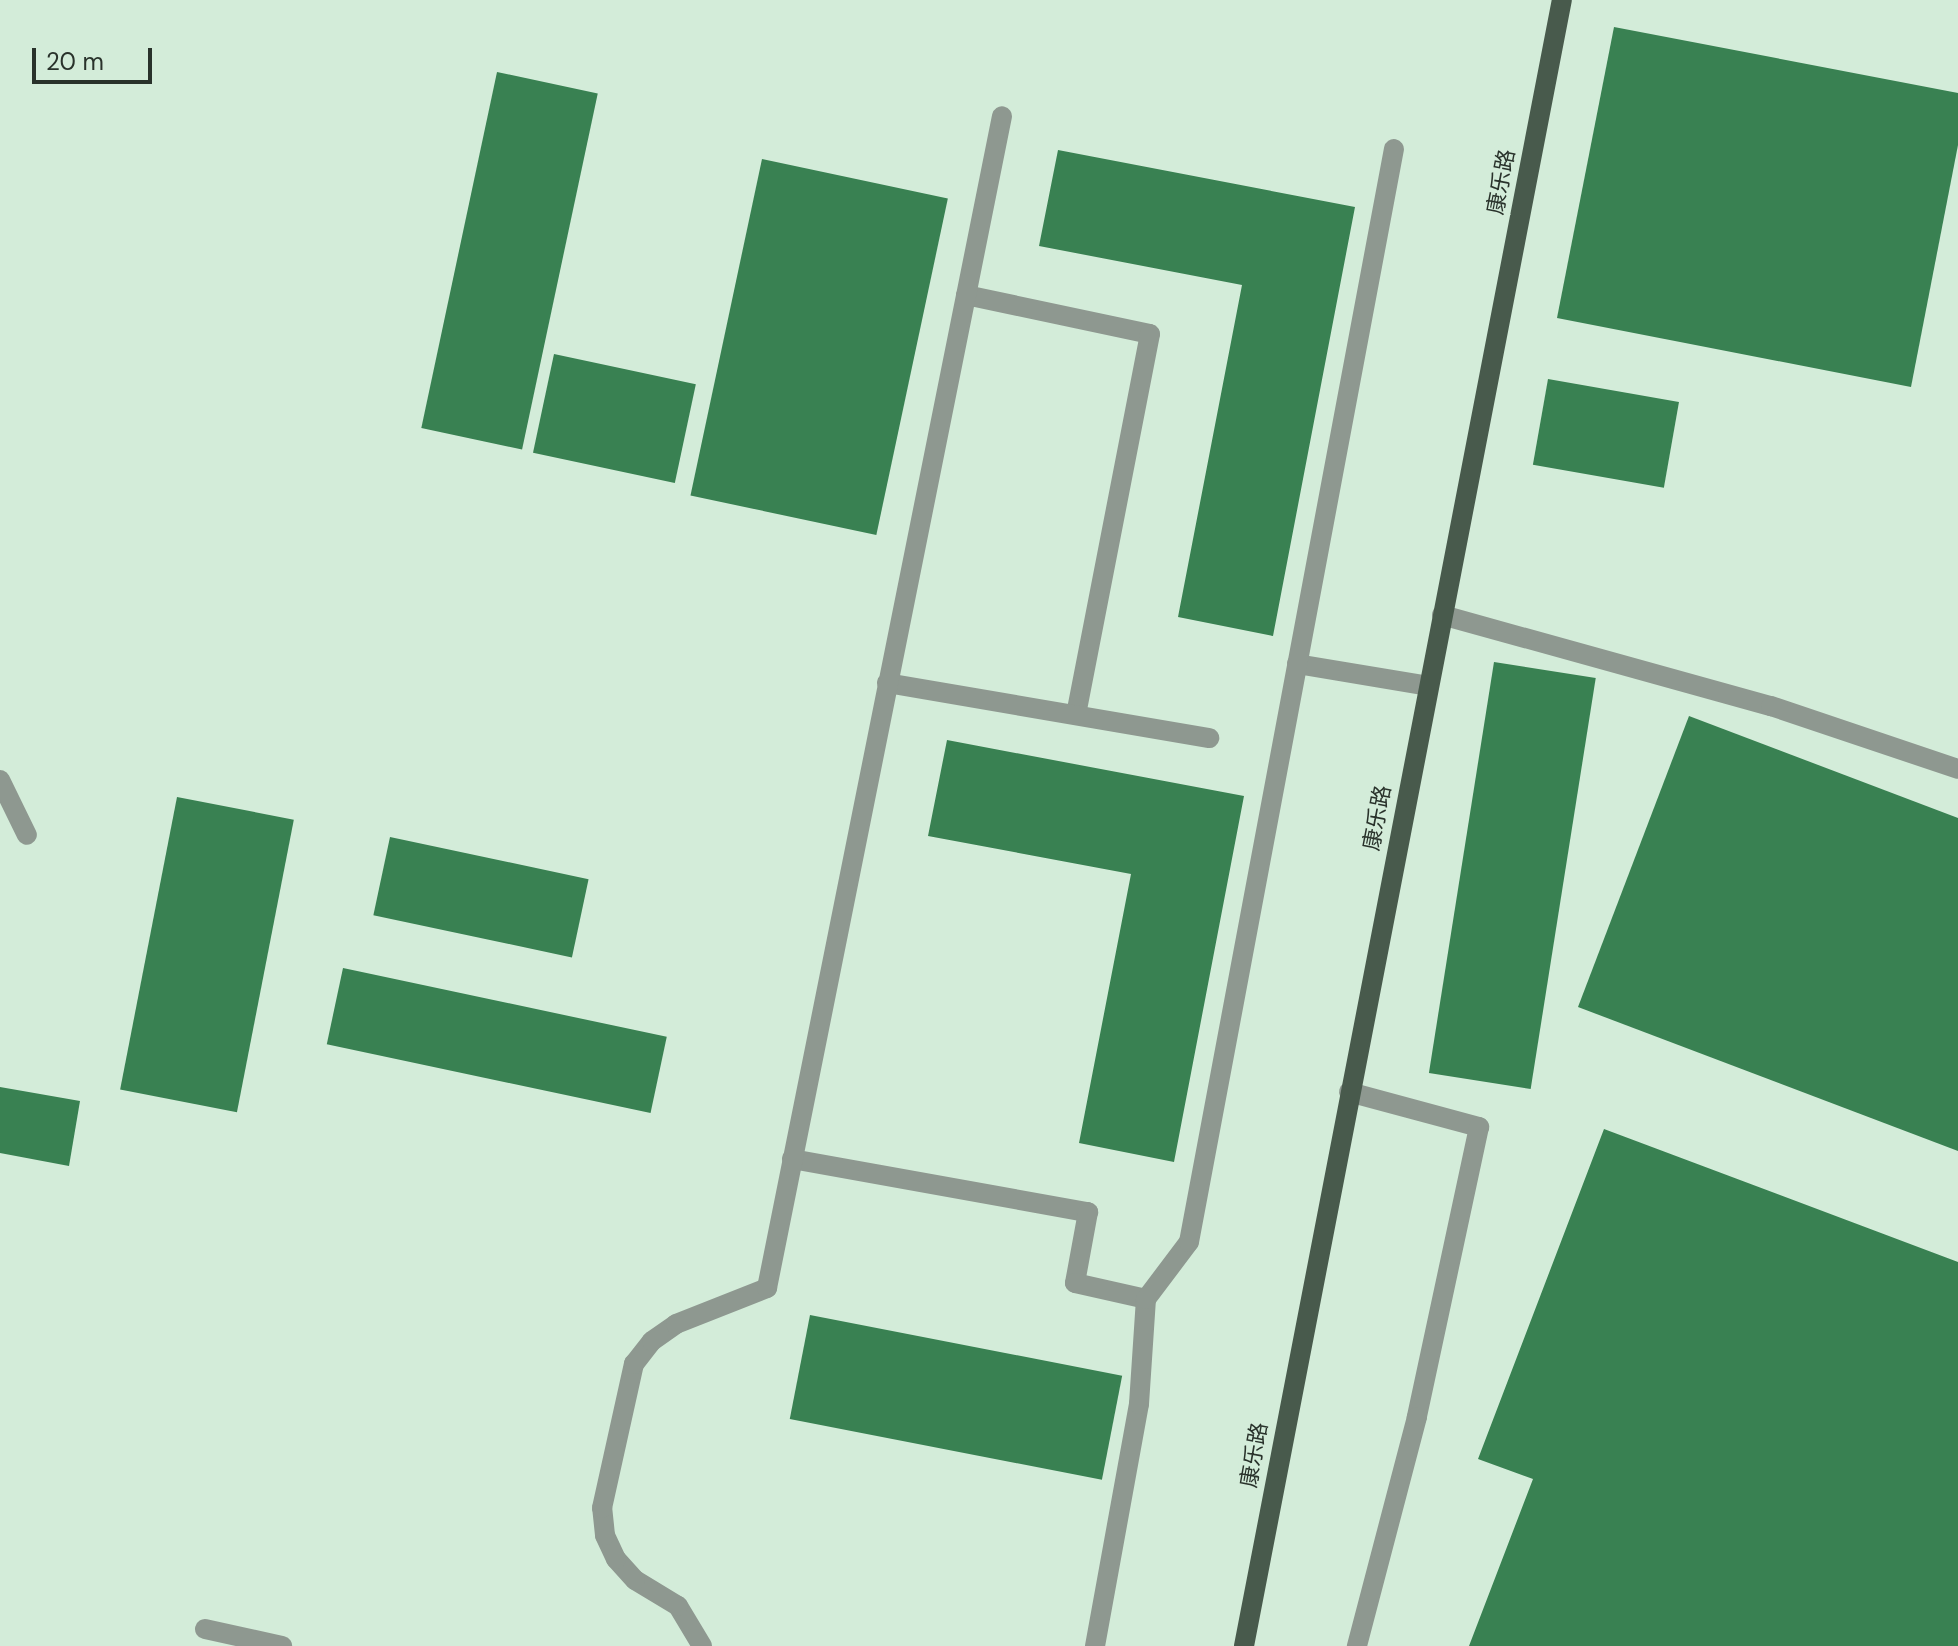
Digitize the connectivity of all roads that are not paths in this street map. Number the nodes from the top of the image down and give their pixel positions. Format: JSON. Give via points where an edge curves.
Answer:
{"nodes":[{"id":1,"x":1562,"y":0,"type":"edge"},
{"id":2,"x":1002,"y":116,"type":"dead end"},
{"id":3,"x":1394,"y":149,"type":"dead end"},
{"id":4,"x":966,"y":295,"type":"junction"},
{"id":5,"x":1442,"y":615,"type":"junction"},
{"id":6,"x":1297,"y":664,"type":"junction"},
{"id":7,"x":887,"y":683,"type":"junction"},
{"id":8,"x":1428,"y":686,"type":"junction"},
{"id":9,"x":1076,"y":715,"type":"junction"},
{"id":10,"x":1209,"y":738,"type":"dead end"},
{"id":11,"x":1958,"y":769,"type":"edge"},
{"id":12,"x":0,"y":780,"type":"edge"},
{"id":13,"x":27,"y":835,"type":"dead end"},
{"id":14,"x":1349,"y":1092,"type":"junction"},
{"id":15,"x":792,"y":1159,"type":"junction"},
{"id":16,"x":1146,"y":1299,"type":"junction"},
{"id":17,"x":205,"y":1629,"type":"dead end"},
{"id":18,"x":282,"y":1646,"type":"edge"},
{"id":19,"x":702,"y":1646,"type":"edge"},
{"id":20,"x":1095,"y":1646,"type":"edge"},
{"id":21,"x":1244,"y":1646,"type":"edge"},
{"id":22,"x":1357,"y":1646,"type":"edge"}],
"edges":[{"from":1,"to":5,"type":"main road","name":"康乐路"},
{"from":2,"to":4,"type":"street"},
{"from":3,"to":6,"type":"street"},
{"from":4,"to":7,"type":"street"},
{"from":4,"to":9,"type":"street","via":[[1150,334]]},
{"from":5,"to":8,"type":"main road","name":"康乐路"},
{"from":5,"to":11,"type":"street","via":[[1771,706]]},
{"from":6,"to":8,"type":"street"},
{"from":6,"to":16,"type":"street","via":[[1189,1242]]},
{"from":7,"to":9,"type":"street"},
{"from":7,"to":15,"type":"street"},
{"from":8,"to":14,"type":"main road","name":"康乐路"},
{"from":9,"to":10,"type":"street"},
{"from":12,"to":13,"type":"street"},
{"from":14,"to":21,"type":"main road","name":"康乐路"},
{"from":14,"to":22,"type":"street","via":[[1479,1127],[1417,1417]]},
{"from":15,"to":16,"type":"street","via":[[1088,1212],[1075,1283]]},
{"from":15,"to":19,"type":"street","via":[[767,1288],[676,1324],[652,1341],[634,1364],[602,1508],[605,1535],[616,1559],[635,1580],[678,1606]]},
{"from":16,"to":20,"type":"street","via":[[1139,1404]]},
{"from":17,"to":18,"type":"street"}]}
